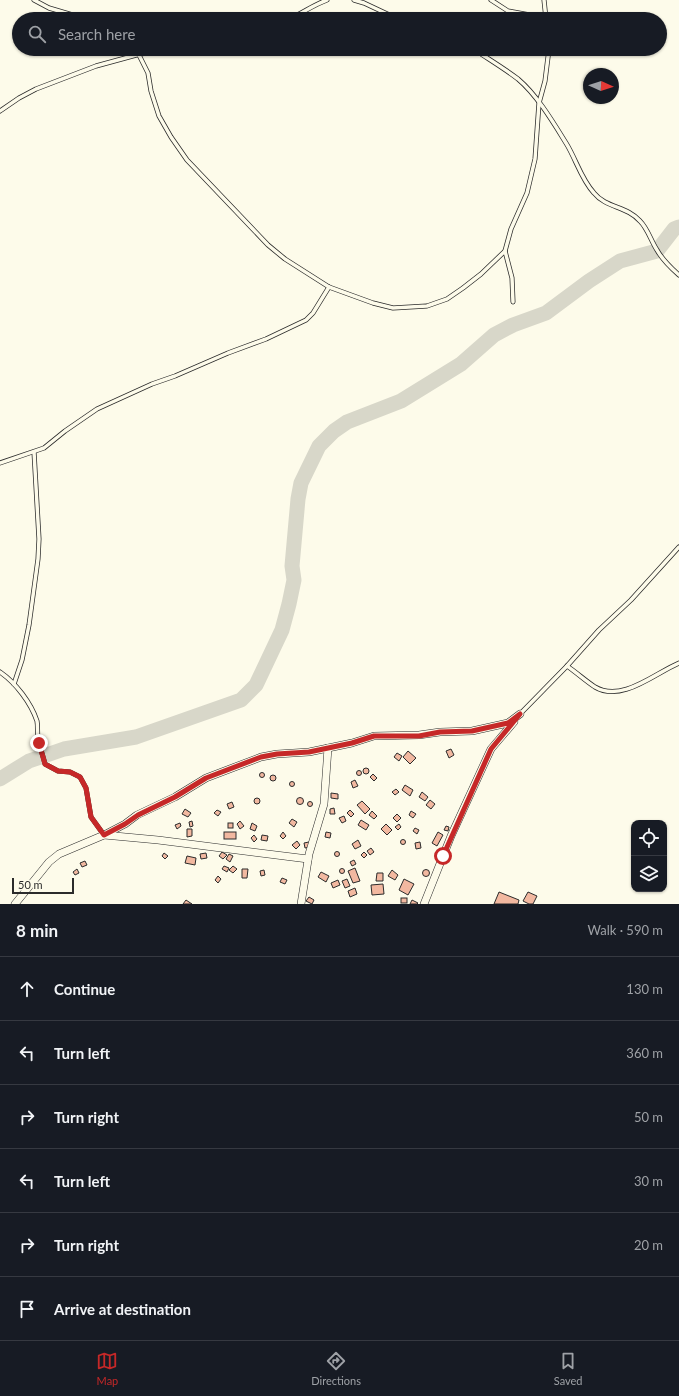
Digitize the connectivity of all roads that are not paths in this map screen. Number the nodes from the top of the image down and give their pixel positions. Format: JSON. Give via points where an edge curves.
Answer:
{"nodes":[{"id":1,"x":34,"y":0,"type":"edge"},
{"id":2,"x":327,"y":0,"type":"edge"},
{"id":3,"x":356,"y":0,"type":"edge"},
{"id":4,"x":491,"y":0,"type":"edge"},
{"id":5,"x":544,"y":0,"type":"edge"},
{"id":6,"x":62,"y":12,"type":"edge"},
{"id":7,"x":303,"y":12,"type":"edge"},
{"id":8,"x":383,"y":12,"type":"edge"},
{"id":9,"x":513,"y":12,"type":"edge"},
{"id":10,"x":545,"y":12,"type":"edge"},
{"id":11,"x":133,"y":56,"type":"edge"},
{"id":12,"x":141,"y":56,"type":"edge"},
{"id":13,"x":484,"y":56,"type":"edge"},
{"id":14,"x":548,"y":56,"type":"edge"},
{"id":15,"x":539,"y":103,"type":"junction"},
{"id":16,"x":0,"y":111,"type":"edge"},
{"id":17,"x":505,"y":250,"type":"junction"},
{"id":18,"x":679,"y":275,"type":"edge"},
{"id":19,"x":329,"y":287,"type":"junction"},
{"id":20,"x":513,"y":302,"type":"dead end"},
{"id":21,"x":34,"y":452,"type":"junction"},
{"id":22,"x":0,"y":463,"type":"edge"},
{"id":23,"x":679,"y":547,"type":"edge"},
{"id":24,"x":679,"y":663,"type":"edge"},
{"id":25,"x":567,"y":666,"type":"junction"},
{"id":26,"x":0,"y":672,"type":"edge"},
{"id":27,"x":14,"y":684,"type":"junction"},
{"id":28,"x":520,"y":714,"type":"junction"},
{"id":29,"x":328,"y":748,"type":"junction"},
{"id":30,"x":104,"y":835,"type":"junction"},
{"id":31,"x":308,"y":859,"type":"junction"},
{"id":32,"x":15,"y":904,"type":"edge"},
{"id":33,"x":301,"y":904,"type":"edge"},
{"id":34,"x":424,"y":904,"type":"edge"}],
"edges":[{"from":1,"to":6,"type":"lane"},
{"from":2,"to":7,"type":"lane"},
{"from":3,"to":8,"type":"lane"},
{"from":4,"to":9,"type":"lane"},
{"from":5,"to":10,"type":"lane"},
{"from":11,"to":16,"type":"lane","via":[[96,66],[36,89]]},
{"from":12,"to":19,"type":"lane","via":[[159,116],[187,160],[268,245],[290,263]]},
{"from":13,"to":15,"type":"lane","via":[[519,80]]},
{"from":14,"to":15,"type":"lane"},
{"from":15,"to":17,"type":"lane","via":[[535,159],[527,193]]},
{"from":15,"to":18,"type":"lane","via":[[594,194],[611,205],[633,213],[642,222],[657,251]]},
{"from":17,"to":19,"type":"lane","via":[[463,288],[447,299],[427,306],[393,308]]},
{"from":17,"to":20,"type":"lane","via":[[512,278]]},
{"from":19,"to":21,"type":"lane","via":[[306,320],[97,409],[44,448]]},
{"from":21,"to":22,"type":"lane"},
{"from":21,"to":27,"type":"lane","via":[[38,559],[29,625]]},
{"from":23,"to":25,"type":"lane","via":[[632,600],[599,630]]},
{"from":24,"to":25,"type":"lane","via":[[665,668],[644,682],[616,691],[596,687]]},
{"from":25,"to":28,"type":"lane"},
{"from":26,"to":27,"type":"lane"},
{"from":27,"to":30,"type":"lane","via":[[34,713],[45,764],[58,771],[70,772],[80,777],[86,788],[91,817]]},
{"from":28,"to":29,"type":"street","via":[[508,723],[472,731],[440,732],[419,736],[374,736]]},
{"from":28,"to":34,"type":"street","via":[[491,749],[451,836]]},
{"from":29,"to":30,"type":"street","via":[[261,757],[206,778]]},
{"from":29,"to":31,"type":"street","via":[[324,804]]},
{"from":30,"to":31,"type":"street"},
{"from":30,"to":32,"type":"street","via":[[59,854],[49,862]]},
{"from":31,"to":33,"type":"street"}]}
